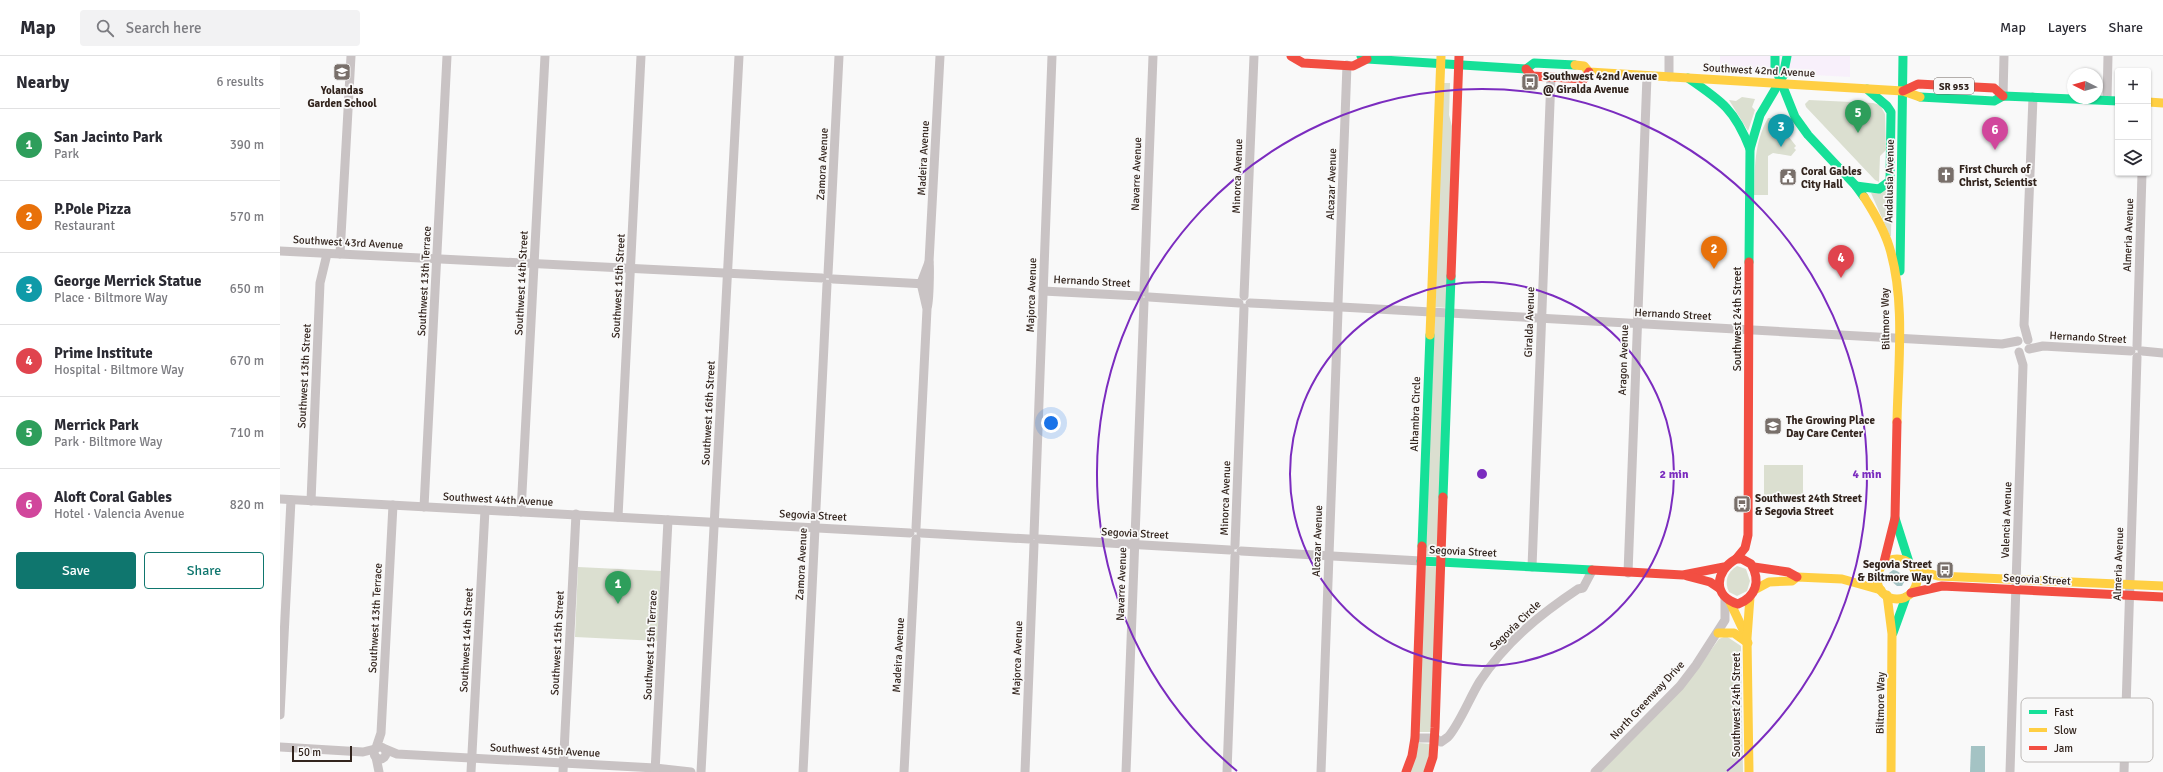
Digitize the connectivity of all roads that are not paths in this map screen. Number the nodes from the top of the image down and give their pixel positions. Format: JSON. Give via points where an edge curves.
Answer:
{"nodes":[{"id":1,"x":350,"y":56,"type":"edge"},
{"id":2,"x":447,"y":56,"type":"edge"},
{"id":3,"x":545,"y":56,"type":"edge"},
{"id":4,"x":641,"y":56,"type":"edge"},
{"id":5,"x":739,"y":56,"type":"edge"},
{"id":6,"x":840,"y":56,"type":"edge"},
{"id":7,"x":940,"y":56,"type":"edge"},
{"id":8,"x":1052,"y":56,"type":"edge"},
{"id":9,"x":1153,"y":56,"type":"edge"},
{"id":10,"x":1254,"y":56,"type":"edge"},
{"id":11,"x":1291,"y":56,"type":"edge"},
{"id":12,"x":1324,"y":56,"type":"edge"},
{"id":13,"x":1669,"y":56,"type":"edge"},
{"id":14,"x":1775,"y":56,"type":"edge"},
{"id":15,"x":1787,"y":56,"type":"edge"},
{"id":16,"x":1903,"y":56,"type":"edge"},
{"id":17,"x":2004,"y":56,"type":"edge"},
{"id":18,"x":2108,"y":56,"type":"edge"},
{"id":19,"x":1364,"y":57,"type":"edge"},
{"id":20,"x":1441,"y":60,"type":"edge"},
{"id":21,"x":1568,"y":60,"type":"edge"},
{"id":22,"x":1459,"y":61,"type":"edge"},
{"id":23,"x":1303,"y":63,"type":"junction"},
{"id":24,"x":1347,"y":65,"type":"junction"},
{"id":25,"x":1589,"y":72,"type":"junction"},
{"id":26,"x":1529,"y":73,"type":"junction"},
{"id":27,"x":1646,"y":76,"type":"junction"},
{"id":28,"x":1551,"y":77,"type":"junction"},
{"id":29,"x":1669,"y":77,"type":"junction"},
{"id":30,"x":1688,"y":78,"type":"junction"},
{"id":31,"x":1780,"y":84,"type":"junction"},
{"id":32,"x":1867,"y":89,"type":"junction"},
{"id":33,"x":1903,"y":91,"type":"junction"},
{"id":34,"x":2003,"y":96,"type":"junction"},
{"id":35,"x":2033,"y":97,"type":"junction"},
{"id":36,"x":2107,"y":100,"type":"junction"},
{"id":37,"x":2115,"y":101,"type":"edge"},
{"id":38,"x":2151,"y":102,"type":"edge"},
{"id":39,"x":2163,"y":103,"type":"edge"},
{"id":40,"x":1750,"y":149,"type":"junction"},
{"id":41,"x":2142,"y":176,"type":"edge"},
{"id":42,"x":1856,"y":186,"type":"junction"},
{"id":43,"x":280,"y":251,"type":"edge"},
{"id":44,"x":327,"y":254,"type":"junction"},
{"id":45,"x":340,"y":254,"type":"junction"},
{"id":46,"x":437,"y":259,"type":"junction"},
{"id":47,"x":534,"y":264,"type":"junction"},
{"id":48,"x":631,"y":268,"type":"junction"},
{"id":49,"x":727,"y":273,"type":"junction"},
{"id":50,"x":828,"y":279,"type":"junction"},
{"id":51,"x":924,"y":284,"type":"junction"},
{"id":52,"x":1043,"y":291,"type":"junction"},
{"id":53,"x":1144,"y":297,"type":"junction"},
{"id":54,"x":1244,"y":302,"type":"junction"},
{"id":55,"x":1338,"y":307,"type":"junction"},
{"id":56,"x":1899,"y":307,"type":"junction"},
{"id":57,"x":1431,"y":312,"type":"junction"},
{"id":58,"x":1450,"y":314,"type":"junction"},
{"id":59,"x":1542,"y":319,"type":"junction"},
{"id":60,"x":1637,"y":324,"type":"junction"},
{"id":61,"x":1748,"y":330,"type":"junction"},
{"id":62,"x":1898,"y":339,"type":"junction"},
{"id":63,"x":2023,"y":345,"type":"junction"},
{"id":64,"x":2137,"y":351,"type":"junction"},
{"id":65,"x":2163,"y":352,"type":"edge"},
{"id":66,"x":280,"y":500,"type":"edge"},
{"id":67,"x":290,"y":500,"type":"junction"},
{"id":68,"x":311,"y":501,"type":"junction"},
{"id":69,"x":393,"y":505,"type":"junction"},
{"id":70,"x":424,"y":507,"type":"junction"},
{"id":71,"x":485,"y":510,"type":"junction"},
{"id":72,"x":521,"y":512,"type":"junction"},
{"id":73,"x":576,"y":514,"type":"junction"},
{"id":74,"x":618,"y":517,"type":"junction"},
{"id":75,"x":1895,"y":518,"type":"junction"},
{"id":76,"x":668,"y":520,"type":"junction"},
{"id":77,"x":714,"y":522,"type":"junction"},
{"id":78,"x":815,"y":527,"type":"junction"},
{"id":79,"x":916,"y":533,"type":"junction"},
{"id":80,"x":1034,"y":539,"type":"junction"},
{"id":81,"x":1135,"y":545,"type":"junction"},
{"id":82,"x":1235,"y":551,"type":"junction"},
{"id":83,"x":1329,"y":556,"type":"junction"},
{"id":84,"x":1736,"y":559,"type":"junction"},
{"id":85,"x":1421,"y":561,"type":"junction"},
{"id":86,"x":1442,"y":562,"type":"junction"},
{"id":87,"x":1724,"y":566,"type":"junction"},
{"id":88,"x":1912,"y":566,"type":"junction"},
{"id":89,"x":1532,"y":567,"type":"junction"},
{"id":90,"x":1754,"y":567,"type":"junction"},
{"id":91,"x":1874,"y":569,"type":"junction"},
{"id":92,"x":1588,"y":571,"type":"junction"},
{"id":93,"x":1628,"y":573,"type":"junction"},
{"id":94,"x":1684,"y":575,"type":"junction"},
{"id":95,"x":1797,"y":577,"type":"junction"},
{"id":96,"x":1842,"y":579,"type":"junction"},
{"id":97,"x":2016,"y":579,"type":"junction"},
{"id":98,"x":2130,"y":585,"type":"junction"},
{"id":99,"x":2163,"y":586,"type":"edge"},
{"id":100,"x":1719,"y":588,"type":"junction"},
{"id":101,"x":1756,"y":589,"type":"junction"},
{"id":102,"x":2016,"y":590,"type":"junction"},
{"id":103,"x":1884,"y":592,"type":"junction"},
{"id":104,"x":1909,"y":595,"type":"junction"},
{"id":105,"x":2130,"y":595,"type":"junction"},
{"id":106,"x":2163,"y":597,"type":"edge"},
{"id":107,"x":1727,"y":600,"type":"junction"},
{"id":108,"x":1747,"y":600,"type":"junction"},
{"id":109,"x":1735,"y":611,"type":"junction"},
{"id":110,"x":1725,"y":620,"type":"junction"},
{"id":111,"x":1718,"y":633,"type":"junction"},
{"id":112,"x":1892,"y":634,"type":"junction"},
{"id":113,"x":1747,"y":640,"type":"junction"},
{"id":114,"x":2127,"y":698,"type":"edge"},
{"id":115,"x":280,"y":715,"type":"edge"},
{"id":116,"x":1415,"y":738,"type":"junction"},
{"id":117,"x":1435,"y":738,"type":"junction"},
{"id":118,"x":280,"y":747,"type":"edge"},
{"id":119,"x":380,"y":753,"type":"junction"},
{"id":120,"x":471,"y":758,"type":"junction"},
{"id":121,"x":2124,"y":762,"type":"edge"},
{"id":122,"x":563,"y":768,"type":"edge"},
{"id":123,"x":655,"y":770,"type":"edge"},
{"id":124,"x":379,"y":771,"type":"edge"},
{"id":125,"x":471,"y":772,"type":"edge"},
{"id":126,"x":691,"y":772,"type":"edge"},
{"id":127,"x":701,"y":772,"type":"edge"},
{"id":128,"x":803,"y":772,"type":"edge"},
{"id":129,"x":904,"y":772,"type":"edge"},
{"id":130,"x":1025,"y":772,"type":"edge"},
{"id":131,"x":1126,"y":772,"type":"edge"},
{"id":132,"x":1227,"y":772,"type":"edge"},
{"id":133,"x":1320,"y":772,"type":"edge"},
{"id":134,"x":1406,"y":772,"type":"edge"},
{"id":135,"x":1428,"y":772,"type":"edge"},
{"id":136,"x":1595,"y":772,"type":"edge"},
{"id":137,"x":1749,"y":772,"type":"edge"},
{"id":138,"x":1891,"y":772,"type":"edge"},
{"id":139,"x":2010,"y":772,"type":"edge"},
{"id":140,"x":2124,"y":772,"type":"edge"}],
"edges":[{"from":1,"to":45,"type":"street"},
{"from":2,"to":46,"type":"street","name":"Southwest 13th Terrace"},
{"from":3,"to":47,"type":"street","name":"Southwest 14th Street"},
{"from":4,"to":48,"type":"street","name":"Southwest 15th Street"},
{"from":5,"to":49,"type":"street","name":"Southwest 16th Street"},
{"from":6,"to":50,"type":"street","name":"Zamora Avenue"},
{"from":7,"to":51,"type":"street","name":"Madeira Avenue","via":[[929,262]]},
{"from":8,"to":52,"type":"street","name":"Majorca Avenue"},
{"from":9,"to":53,"type":"street","name":"Navarre Avenue"},
{"from":10,"to":54,"type":"street","name":"Minorca Avenue"},
{"from":11,"to":23,"type":"street","name":"Southwest 42nd Avenue","number":"SR 953"},
{"from":12,"to":23,"type":"street","via":[[1307,57]]},
{"from":13,"to":29,"type":"street"},
{"from":14,"to":31,"type":"street","name":"Biltmore Way"},
{"from":15,"to":31,"type":"street","name":"Southwest 24th Street","via":[[1787,67]]},
{"from":16,"to":33,"type":"street","name":"Andalusia Avenue"},
{"from":17,"to":34,"type":"street"},
{"from":18,"to":36,"type":"street"},
{"from":19,"to":20,"type":"street","name":"Southwest 42nd Avenue","number":"SR 953"},
{"from":19,"to":24,"type":"street","name":"Southwest 42nd Avenue","number":"SR 953","via":[[1353,66]]},
{"from":20,"to":22,"type":"street","name":"Southwest 42nd Avenue","number":"SR 953"},
{"from":20,"to":57,"type":"street","name":"Alhambra Circle"},
{"from":21,"to":25,"type":"street","name":"Southwest 42nd Avenue","number":"SR 953","via":[[1584,66]]},
{"from":21,"to":26,"type":"street","name":"Southwest 42nd Avenue","number":"SR 953","via":[[1534,63]]},
{"from":22,"to":26,"type":"street","name":"Southwest 42nd Avenue","number":"SR 953"},
{"from":22,"to":58,"type":"street"},
{"from":23,"to":24,"type":"street","name":"Southwest 42nd Avenue","number":"SR 953"},
{"from":24,"to":55,"type":"street","name":"Alcazar Avenue"},
{"from":25,"to":27,"type":"street","name":"Southwest 42nd Avenue","number":"SR 953"},
{"from":25,"to":28,"type":"street","name":"Southwest 42nd Avenue","number":"SR 953","via":[[1584,79]]},
{"from":26,"to":28,"type":"street","name":"Southwest 42nd Avenue","number":"SR 953"},
{"from":27,"to":29,"type":"street","name":"Southwest 42nd Avenue","number":"SR 953"},
{"from":27,"to":60,"type":"street","name":"Aragon Avenue"},
{"from":28,"to":59,"type":"street","name":"Giralda Avenue"},
{"from":29,"to":30,"type":"street","name":"Southwest 42nd Avenue","number":"SR 953"},
{"from":30,"to":31,"type":"street","name":"Southwest 42nd Avenue","number":"SR 953"},
{"from":30,"to":40,"type":"street","via":[[1726,104],[1741,125]]},
{"from":31,"to":32,"type":"street","name":"Southwest 42nd Avenue","number":"SR 953"},
{"from":31,"to":40,"type":"street","name":"Southwest 24th Street","via":[[1758,119]]},
{"from":31,"to":42,"type":"street","name":"Biltmore Way","via":[[1801,127]]},
{"from":32,"to":33,"type":"street","name":"Southwest 42nd Avenue","number":"SR 953"},
{"from":32,"to":42,"type":"street","via":[[1891,112],[1890,181],[1878,190]]},
{"from":33,"to":34,"type":"street","name":"Southwest 42nd Avenue","number":"SR 953","via":[[1918,97],[1994,101]]},
{"from":33,"to":34,"type":"street","name":"Southwest 42nd Avenue","number":"SR 953","via":[[1918,84],[1994,88]]},
{"from":33,"to":56,"type":"street","name":"Andalusia Avenue"},
{"from":34,"to":35,"type":"street","name":"Southwest 42nd Avenue","number":"SR 953"},
{"from":35,"to":36,"type":"street","name":"Southwest 42nd Avenue","number":"SR 953"},
{"from":35,"to":63,"type":"street","name":"Valencia Avenue"},
{"from":36,"to":37,"type":"street","name":"Southwest 42nd Avenue","number":"SR 953"},
{"from":38,"to":39,"type":"street"},
{"from":40,"to":61,"type":"street","name":"Southwest 24th Street"},
{"from":41,"to":64,"type":"street","name":"Almeria Avenue"},
{"from":42,"to":56,"type":"street","name":"Biltmore Way","via":[[1889,245]]},
{"from":43,"to":44,"type":"street","name":"Southwest 43rd Avenue"},
{"from":44,"to":45,"type":"street","name":"Southwest 43rd Avenue"},
{"from":44,"to":68,"type":"street","name":"Southwest 13th Street","via":[[320,283]]},
{"from":45,"to":46,"type":"street","name":"Southwest 43rd Avenue"},
{"from":46,"to":47,"type":"street","name":"Southwest 43rd Avenue"},
{"from":46,"to":70,"type":"street","name":"Southwest 13th Terrace"},
{"from":47,"to":48,"type":"street","name":"Southwest 43rd Avenue"},
{"from":47,"to":72,"type":"street","name":"Southwest 14th Street"},
{"from":48,"to":49,"type":"street","name":"Southwest 43rd Avenue"},
{"from":48,"to":74,"type":"street","name":"Southwest 15th Street"},
{"from":49,"to":50,"type":"street"},
{"from":49,"to":77,"type":"street","name":"Southwest 16th Street"},
{"from":50,"to":51,"type":"street"},
{"from":50,"to":78,"type":"street","name":"Zamora Avenue"},
{"from":51,"to":79,"type":"street","name":"Madeira Avenue","via":[[927,309]]},
{"from":52,"to":53,"type":"street","name":"Hernando Street"},
{"from":52,"to":80,"type":"street","name":"Majorca Avenue"},
{"from":53,"to":54,"type":"street","name":"Hernando Street"},
{"from":53,"to":81,"type":"street","name":"Navarre Avenue"},
{"from":54,"to":55,"type":"street","name":"Hernando Street"},
{"from":54,"to":82,"type":"street","name":"Minorca Avenue"},
{"from":55,"to":57,"type":"street","name":"Hernando Street"},
{"from":55,"to":83,"type":"street","name":"Alcazar Avenue"},
{"from":56,"to":62,"type":"street","name":"Biltmore Way"},
{"from":57,"to":58,"type":"street","name":"Hernando Street"},
{"from":57,"to":85,"type":"street","name":"Alhambra Circle"},
{"from":58,"to":59,"type":"street","name":"Hernando Street"},
{"from":58,"to":86,"type":"street"},
{"from":59,"to":60,"type":"street","name":"Hernando Street"},
{"from":59,"to":89,"type":"street","name":"Giralda Avenue"},
{"from":60,"to":61,"type":"street","name":"Hernando Street"},
{"from":60,"to":93,"type":"street","name":"Aragon Avenue"},
{"from":61,"to":62,"type":"street","name":"Hernando Street"},
{"from":61,"to":84,"type":"street","name":"Southwest 24th Street","via":[[1748,536],[1745,548]]},
{"from":62,"to":63,"type":"street","name":"Hernando Street"},
{"from":62,"to":75,"type":"street","name":"Biltmore Way"},
{"from":63,"to":64,"type":"street","name":"Hernando Street"},
{"from":63,"to":97,"type":"street","name":"Valencia Avenue"},
{"from":64,"to":65,"type":"street","name":"Hernando Street"},
{"from":64,"to":98,"type":"street","name":"Almeria Avenue"},
{"from":66,"to":67,"type":"street","name":"Southwest 44th Avenue"},
{"from":67,"to":68,"type":"street","name":"Southwest 44th Avenue"},
{"from":67,"to":115,"type":"street"},
{"from":68,"to":69,"type":"street","name":"Southwest 44th Avenue"},
{"from":69,"to":70,"type":"street","name":"Southwest 44th Avenue"},
{"from":69,"to":119,"type":"street","name":"Southwest 13th Terrace"},
{"from":70,"to":71,"type":"street","name":"Southwest 44th Avenue"},
{"from":71,"to":72,"type":"street","name":"Southwest 44th Avenue"},
{"from":71,"to":120,"type":"street","name":"Southwest 14th Street"},
{"from":72,"to":73,"type":"street","name":"Southwest 44th Avenue"},
{"from":73,"to":74,"type":"street","name":"Southwest 44th Avenue"},
{"from":73,"to":122,"type":"street","name":"Southwest 15th Street"},
{"from":74,"to":76,"type":"street","name":"Southwest 44th Avenue"},
{"from":75,"to":88,"type":"street","name":"Biltmore Way","via":[[1900,527],[1903,550]]},
{"from":75,"to":91,"type":"street","name":"Biltmore Way","via":[[1891,528],[1889,549]]},
{"from":76,"to":77,"type":"street","name":"Southwest 44th Avenue"},
{"from":76,"to":123,"type":"street","name":"Southwest 15th Terrace"},
{"from":77,"to":78,"type":"street","name":"Segovia Street"},
{"from":77,"to":127,"type":"street","name":"Southwest 16th Street"},
{"from":78,"to":79,"type":"street","name":"Segovia Street"},
{"from":78,"to":128,"type":"street","name":"Zamora Avenue"},
{"from":79,"to":80,"type":"street","name":"Segovia Street"},
{"from":79,"to":129,"type":"street","name":"Madeira Avenue"},
{"from":80,"to":81,"type":"street","name":"Segovia Street"},
{"from":80,"to":130,"type":"street","name":"Majorca Avenue"},
{"from":81,"to":82,"type":"street","name":"Segovia Street"},
{"from":81,"to":131,"type":"street","name":"Navarre Avenue"},
{"from":82,"to":83,"type":"street","name":"Segovia Street"},
{"from":82,"to":132,"type":"street","name":"Minorca Avenue"},
{"from":83,"to":85,"type":"street","name":"Segovia Street"},
{"from":83,"to":133,"type":"street","name":"Alcazar Avenue"},
{"from":84,"to":87,"type":"street"},
{"from":84,"to":90,"type":"street","via":[[1747,561]]},
{"from":85,"to":86,"type":"street","name":"Segovia Street"},
{"from":85,"to":116,"type":"street","name":"Alhambra Circle"},
{"from":86,"to":89,"type":"street","name":"Segovia Street"},
{"from":86,"to":117,"type":"street"},
{"from":87,"to":94,"type":"street","name":"Segovia Street"},
{"from":87,"to":100,"type":"street"},
{"from":88,"to":91,"type":"street","via":[[1894,559]]},
{"from":88,"to":97,"type":"street","name":"Segovia Street","via":[[1938,576]]},
{"from":88,"to":104,"type":"street","via":[[1917,583]]},
{"from":89,"to":92,"type":"street","name":"Segovia Street"},
{"from":90,"to":95,"type":"street","via":[[1792,573]]},
{"from":90,"to":101,"type":"street"},
{"from":91,"to":96,"type":"street","via":[[1848,575]]},
{"from":91,"to":103,"type":"street"},
{"from":92,"to":93,"type":"street","name":"Segovia Street"},
{"from":92,"to":117,"type":"street","name":"Segovia Circle","via":[[1578,589],[1538,617],[1502,652],[1479,683],[1452,733],[1441,742]]},
{"from":93,"to":94,"type":"street","name":"Segovia Street"},
{"from":94,"to":100,"type":"street","name":"Segovia Street","via":[[1710,582]]},
{"from":95,"to":96,"type":"street"},
{"from":95,"to":101,"type":"street","via":[[1792,581],[1769,582]]},
{"from":96,"to":103,"type":"street","via":[[1867,584]]},
{"from":97,"to":98,"type":"street","name":"Segovia Street"},
{"from":97,"to":102,"type":"street","name":"Valencia Avenue"},
{"from":98,"to":99,"type":"street","name":"Segovia Street"},
{"from":98,"to":105,"type":"street","name":"Almeria Avenue"},
{"from":100,"to":107,"type":"street"},
{"from":101,"to":108,"type":"street"},
{"from":102,"to":104,"type":"street","name":"Segovia Street","via":[[1942,586]]},
{"from":102,"to":105,"type":"street","name":"Segovia Street"},
{"from":102,"to":139,"type":"street","name":"Valencia Avenue"},
{"from":103,"to":104,"type":"street","via":[[1894,598]]},
{"from":103,"to":112,"type":"street","name":"Biltmore Way"},
{"from":104,"to":112,"type":"street","name":"Biltmore Way"},
{"from":105,"to":106,"type":"street","name":"Segovia Street"},
{"from":105,"to":114,"type":"street","name":"Almeria Avenue"},
{"from":107,"to":108,"type":"street"},
{"from":107,"to":109,"type":"street","name":"Southwest 24th Street"},
{"from":107,"to":110,"type":"street","name":"North Greenway Drive"},
{"from":108,"to":109,"type":"street","name":"North Greenway Drive"},
{"from":108,"to":113,"type":"street","name":"Southwest 24th Street"},
{"from":109,"to":110,"type":"street","name":"North Greenway Drive"},
{"from":109,"to":113,"type":"street","name":"Southwest 24th Street"},
{"from":110,"to":111,"type":"street","name":"North Greenway Drive"},
{"from":111,"to":113,"type":"street","via":[[1734,633]]},
{"from":111,"to":136,"type":"street","name":"North Greenway Drive","via":[[1680,686]]},
{"from":112,"to":138,"type":"street","name":"Biltmore Way"},
{"from":113,"to":137,"type":"street","name":"Southwest 24th Street"},
{"from":116,"to":117,"type":"street","name":"Segovia Circle"},
{"from":116,"to":134,"type":"street","name":"Alhambra Circle"},
{"from":117,"to":135,"type":"street"},
{"from":118,"to":119,"type":"street"},
{"from":119,"to":120,"type":"street","name":"Southwest 45th Avenue"},
{"from":119,"to":124,"type":"street","name":"Southwest 13th Terrace"},
{"from":120,"to":122,"type":"street","name":"Southwest 45th Avenue"},
{"from":120,"to":125,"type":"street","name":"Southwest 14th Street"},
{"from":121,"to":140,"type":"street","name":"Almeria Avenue"},
{"from":122,"to":123,"type":"street","name":"Southwest 45th Avenue"},
{"from":123,"to":126,"type":"street","name":"Southwest 45th Avenue"}]}
